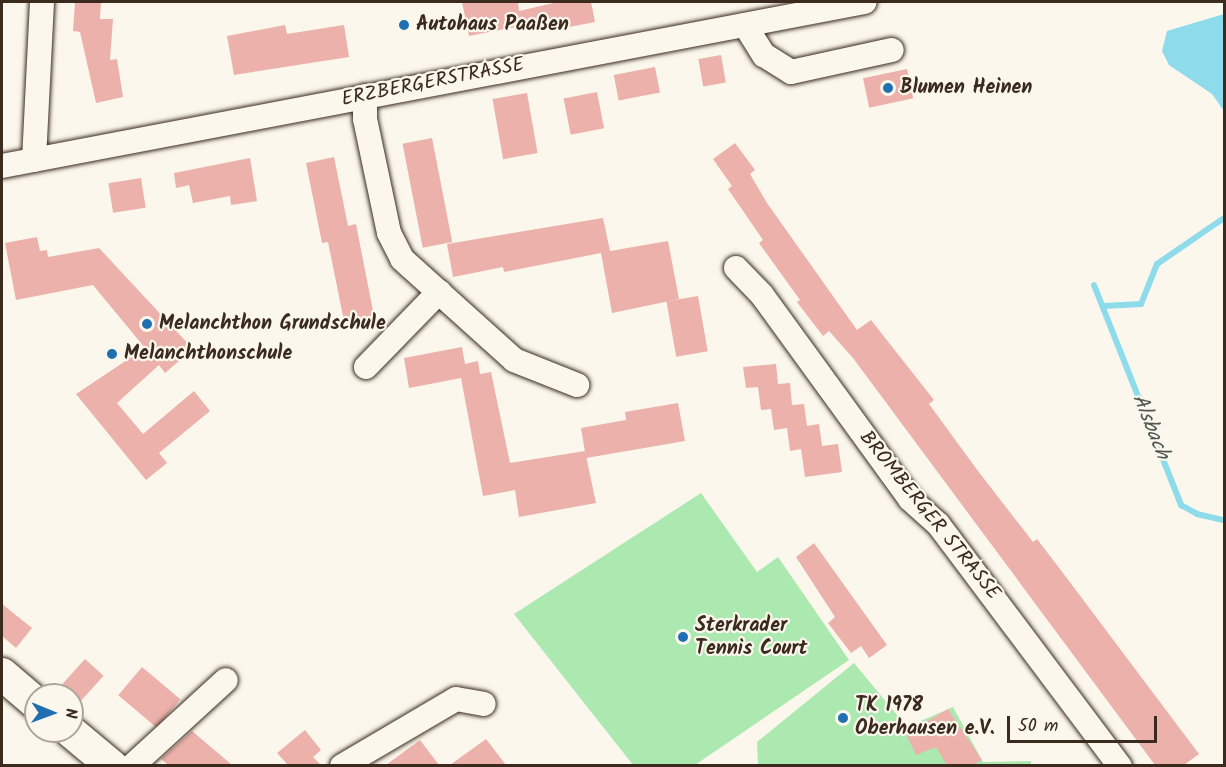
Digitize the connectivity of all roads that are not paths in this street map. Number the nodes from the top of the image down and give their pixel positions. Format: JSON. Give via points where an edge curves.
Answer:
{"nodes":[{"id":1,"x":42,"y":2,"type":"edge"},
{"id":2,"x":865,"y":2,"type":"edge"},
{"id":3,"x":745,"y":25,"type":"junction"},
{"id":4,"x":892,"y":50,"type":"dead end"},
{"id":5,"x":365,"y":96,"type":"junction"},
{"id":6,"x":34,"y":160,"type":"junction"},
{"id":7,"x":2,"y":166,"type":"edge"},
{"id":8,"x":736,"y":268,"type":"dead end"},
{"id":9,"x":439,"y":292,"type":"junction"},
{"id":10,"x":366,"y":367,"type":"dead end"},
{"id":11,"x":577,"y":385,"type":"dead end"},
{"id":12,"x":2,"y":674,"type":"edge"},
{"id":13,"x":226,"y":680,"type":"dead end"},
{"id":14,"x":24,"y":693,"type":"edge"},
{"id":15,"x":484,"y":704,"type":"dead end"},
{"id":16,"x":84,"y":742,"type":"edge"},
{"id":17,"x":112,"y":765,"type":"edge"},
{"id":18,"x":132,"y":765,"type":"edge"},
{"id":19,"x":342,"y":765,"type":"edge"},
{"id":20,"x":1120,"y":765,"type":"edge"}],
"edges":[{"from":1,"to":6,"type":"street"},
{"from":2,"to":3,"type":"street","name":"ERZBERGERSTRASSE"},
{"from":3,"to":4,"type":"street","via":[[764,55],[791,72]]},
{"from":3,"to":5,"type":"street","name":"ERZBERGERSTRASSE"},
{"from":5,"to":6,"type":"street","name":"ERZBERGERSTRASSE"},
{"from":5,"to":9,"type":"street","via":[[365,119],[394,247]]},
{"from":6,"to":7,"type":"street","name":"ERZBERGERSTRASSE"},
{"from":8,"to":20,"type":"street","name":"BROMBERGER STRASSE","via":[[762,295],[910,499],[938,524]]},
{"from":9,"to":10,"type":"street"},
{"from":9,"to":11,"type":"street","via":[[514,360]]},
{"from":12,"to":14,"type":"main road"},
{"from":13,"to":18,"type":"street"},
{"from":15,"to":19,"type":"street","via":[[456,699]]},
{"from":16,"to":17,"type":"main road"}]}
